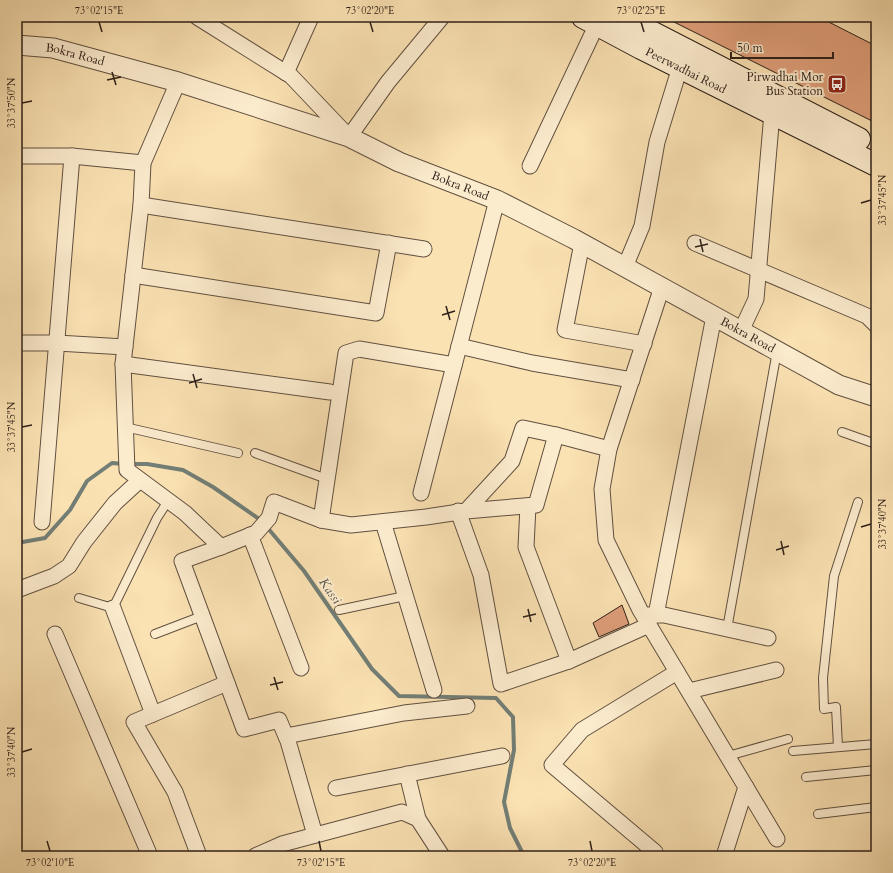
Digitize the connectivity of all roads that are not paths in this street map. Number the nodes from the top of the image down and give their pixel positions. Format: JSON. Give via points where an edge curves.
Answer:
{"nodes":[{"id":1,"x":197,"y":17,"type":"edge"},
{"id":2,"x":311,"y":17,"type":"edge"},
{"id":3,"x":442,"y":17,"type":"edge"},
{"id":4,"x":622,"y":17,"type":"edge"},
{"id":5,"x":590,"y":21,"type":"edge"},
{"id":6,"x":17,"y":45,"type":"edge"},
{"id":7,"x":680,"y":67,"type":"junction"},
{"id":8,"x":286,"y":73,"type":"junction"},
{"id":9,"x":178,"y":82,"type":"junction"},
{"id":10,"x":772,"y":113,"type":"junction"},
{"id":11,"x":349,"y":137,"type":"junction"},
{"id":12,"x":876,"y":148,"type":"edge"},
{"id":13,"x":17,"y":156,"type":"edge"},
{"id":14,"x":72,"y":156,"type":"junction"},
{"id":15,"x":143,"y":163,"type":"junction"},
{"id":16,"x":876,"y":165,"type":"edge"},
{"id":17,"x":530,"y":166,"type":"dead end"},
{"id":18,"x":497,"y":200,"type":"junction"},
{"id":19,"x":141,"y":205,"type":"junction"},
{"id":20,"x":389,"y":243,"type":"junction"},
{"id":21,"x":582,"y":243,"type":"junction"},
{"id":22,"x":695,"y":243,"type":"dead end"},
{"id":23,"x":424,"y":249,"type":"dead end"},
{"id":24,"x":624,"y":267,"type":"junction"},
{"id":25,"x":759,"y":270,"type":"junction"},
{"id":26,"x":133,"y":275,"type":"junction"},
{"id":27,"x":662,"y":287,"type":"junction"},
{"id":28,"x":714,"y":316,"type":"junction"},
{"id":29,"x":876,"y":325,"type":"edge"},
{"id":30,"x":741,"y":331,"type":"junction"},
{"id":31,"x":17,"y":343,"type":"edge"},
{"id":32,"x":57,"y":343,"type":"junction"},
{"id":33,"x":644,"y":344,"type":"junction"},
{"id":34,"x":459,"y":346,"type":"junction"},
{"id":35,"x":125,"y":347,"type":"junction"},
{"id":36,"x":777,"y":351,"type":"junction"},
{"id":37,"x":123,"y":364,"type":"junction"},
{"id":38,"x":454,"y":365,"type":"junction"},
{"id":39,"x":632,"y":380,"type":"junction"},
{"id":40,"x":330,"y":392,"type":"dead end"},
{"id":41,"x":876,"y":397,"type":"edge"},
{"id":42,"x":125,"y":427,"type":"junction"},
{"id":43,"x":842,"y":432,"type":"dead end"},
{"id":44,"x":556,"y":435,"type":"junction"},
{"id":45,"x":876,"y":444,"type":"edge"},
{"id":46,"x":609,"y":449,"type":"junction"},
{"id":47,"x":238,"y":453,"type":"dead end"},
{"id":48,"x":255,"y":453,"type":"dead end"},
{"id":49,"x":327,"y":479,"type":"junction"},
{"id":50,"x":140,"y":480,"type":"junction"},
{"id":51,"x":421,"y":493,"type":"dead end"},
{"id":52,"x":168,"y":501,"type":"junction"},
{"id":53,"x":858,"y":502,"type":"dead end"},
{"id":54,"x":528,"y":506,"type":"junction"},
{"id":55,"x":462,"y":511,"type":"junction"},
{"id":56,"x":321,"y":520,"type":"junction"},
{"id":57,"x":42,"y":522,"type":"dead end"},
{"id":58,"x":383,"y":522,"type":"junction"},
{"id":59,"x":250,"y":535,"type":"junction"},
{"id":60,"x":221,"y":547,"type":"junction"},
{"id":61,"x":17,"y":590,"type":"edge"},
{"id":62,"x":406,"y":596,"type":"junction"},
{"id":63,"x":79,"y":598,"type":"dead end"},
{"id":64,"x":113,"y":608,"type":"junction"},
{"id":65,"x":339,"y":610,"type":"dead end"},
{"id":66,"x":202,"y":616,"type":"junction"},
{"id":67,"x":649,"y":618,"type":"junction"},
{"id":68,"x":727,"y":629,"type":"junction"},
{"id":69,"x":55,"y":634,"type":"dead end"},
{"id":70,"x":155,"y":634,"type":"dead end"},
{"id":71,"x":768,"y":638,"type":"dead end"},
{"id":72,"x":569,"y":661,"type":"junction"},
{"id":73,"x":301,"y":668,"type":"dead end"},
{"id":74,"x":776,"y":670,"type":"dead end"},
{"id":75,"x":677,"y":672,"type":"junction"},
{"id":76,"x":227,"y":683,"type":"junction"},
{"id":77,"x":434,"y":690,"type":"dead end"},
{"id":78,"x":689,"y":691,"type":"junction"},
{"id":79,"x":467,"y":706,"type":"dead end"},
{"id":80,"x":153,"y":714,"type":"junction"},
{"id":81,"x":286,"y":736,"type":"junction"},
{"id":82,"x":788,"y":740,"type":"dead end"},
{"id":83,"x":876,"y":744,"type":"edge"},
{"id":84,"x":838,"y":747,"type":"junction"},
{"id":85,"x":793,"y":751,"type":"dead end"},
{"id":86,"x":502,"y":756,"type":"dead end"},
{"id":87,"x":728,"y":756,"type":"junction"},
{"id":88,"x":876,"y":770,"type":"edge"},
{"id":89,"x":407,"y":774,"type":"junction"},
{"id":90,"x":806,"y":777,"type":"dead end"},
{"id":91,"x":746,"y":787,"type":"junction"},
{"id":92,"x":336,"y":788,"type":"dead end"},
{"id":93,"x":876,"y":807,"type":"edge"},
{"id":94,"x":818,"y":814,"type":"dead end"},
{"id":95,"x":418,"y":819,"type":"junction"},
{"id":96,"x":315,"y":835,"type":"junction"},
{"id":97,"x":777,"y":839,"type":"dead end"},
{"id":98,"x":655,"y":852,"type":"dead end"},
{"id":99,"x":150,"y":856,"type":"edge"},
{"id":100,"x":198,"y":856,"type":"edge"},
{"id":101,"x":255,"y":856,"type":"edge"},
{"id":102,"x":442,"y":856,"type":"edge"},
{"id":103,"x":724,"y":856,"type":"edge"}],
"edges":[{"from":1,"to":8,"type":"street"},
{"from":2,"to":8,"type":"street"},
{"from":3,"to":11,"type":"street","via":[[388,82]]},
{"from":4,"to":12,"type":"main road"},
{"from":5,"to":7,"type":"main road","name":"Peerwadhai Road"},
{"from":5,"to":17,"type":"street"},
{"from":6,"to":9,"type":"street","name":"Bokra Road","via":[[53,48]]},
{"from":7,"to":10,"type":"main road","name":"Peerwadhai Road"},
{"from":7,"to":24,"type":"street","via":[[657,142],[642,226]]},
{"from":8,"to":11,"type":"street"},
{"from":9,"to":11,"type":"street","name":"Bokra Road"},
{"from":9,"to":15,"type":"street"},
{"from":10,"to":16,"type":"main road","name":"Peerwadhai Road"},
{"from":10,"to":25,"type":"street"},
{"from":11,"to":18,"type":"street","name":"Bokra Road","via":[[399,162]]},
{"from":13,"to":14,"type":"street"},
{"from":14,"to":15,"type":"street"},
{"from":14,"to":32,"type":"street"},
{"from":15,"to":19,"type":"street"},
{"from":18,"to":21,"type":"street","name":"Bokra Road"},
{"from":18,"to":34,"type":"street"},
{"from":19,"to":20,"type":"street"},
{"from":19,"to":26,"type":"street"},
{"from":20,"to":23,"type":"street"},
{"from":20,"to":26,"type":"street","via":[[376,313]]},
{"from":21,"to":24,"type":"street","name":"Bokra Road"},
{"from":21,"to":33,"type":"street","via":[[565,330]]},
{"from":22,"to":25,"type":"street"},
{"from":24,"to":27,"type":"street","name":"Bokra Road"},
{"from":25,"to":29,"type":"street","via":[[867,316]]},
{"from":25,"to":30,"type":"street","via":[[756,299]]},
{"from":26,"to":35,"type":"street"},
{"from":27,"to":28,"type":"street","name":"Bokra Road"},
{"from":27,"to":33,"type":"street"},
{"from":28,"to":30,"type":"street","name":"Bokra Road"},
{"from":28,"to":67,"type":"street"},
{"from":30,"to":36,"type":"street","name":"Bokra Road"},
{"from":31,"to":32,"type":"street"},
{"from":32,"to":35,"type":"street"},
{"from":32,"to":57,"type":"street"},
{"from":33,"to":39,"type":"street"},
{"from":34,"to":38,"type":"street"},
{"from":34,"to":39,"type":"street","via":[[532,363]]},
{"from":35,"to":37,"type":"street"},
{"from":36,"to":41,"type":"street","name":"Bokra Road","via":[[839,385]]},
{"from":36,"to":68,"type":"lane"},
{"from":37,"to":40,"type":"street"},
{"from":37,"to":42,"type":"street"},
{"from":38,"to":49,"type":"street","via":[[359,348],[346,353]]},
{"from":38,"to":51,"type":"street"},
{"from":39,"to":46,"type":"street"},
{"from":42,"to":47,"type":"lane"},
{"from":42,"to":50,"type":"street","via":[[127,470]]},
{"from":43,"to":45,"type":"lane"},
{"from":44,"to":46,"type":"street"},
{"from":44,"to":54,"type":"street","via":[[536,505]]},
{"from":44,"to":55,"type":"street","via":[[523,428],[512,461]]},
{"from":46,"to":67,"type":"street","via":[[602,489],[606,540]]},
{"from":48,"to":49,"type":"lane"},
{"from":49,"to":56,"type":"street"},
{"from":50,"to":52,"type":"street"},
{"from":50,"to":61,"type":"street","via":[[115,503],[84,542],[69,566],[54,576]]},
{"from":52,"to":60,"type":"street"},
{"from":52,"to":64,"type":"lane","via":[[157,518]]},
{"from":53,"to":84,"type":"lane","via":[[834,576],[823,678],[824,710],[836,707]]},
{"from":54,"to":55,"type":"street"},
{"from":54,"to":72,"type":"street","via":[[526,547]]},
{"from":55,"to":58,"type":"street"},
{"from":55,"to":72,"type":"street","via":[[481,574],[501,684]]},
{"from":56,"to":58,"type":"street","via":[[351,525]]},
{"from":56,"to":59,"type":"street","via":[[274,502],[269,518],[256,533]]},
{"from":58,"to":62,"type":"street"},
{"from":59,"to":60,"type":"street"},
{"from":59,"to":73,"type":"street"},
{"from":60,"to":66,"type":"street","via":[[182,561]]},
{"from":62,"to":65,"type":"lane"},
{"from":62,"to":77,"type":"street"},
{"from":63,"to":64,"type":"lane"},
{"from":64,"to":80,"type":"street"},
{"from":66,"to":70,"type":"lane"},
{"from":66,"to":76,"type":"street"},
{"from":67,"to":68,"type":"street","via":[[664,615]]},
{"from":67,"to":72,"type":"street"},
{"from":67,"to":75,"type":"street"},
{"from":68,"to":71,"type":"street"},
{"from":69,"to":99,"type":"street"},
{"from":74,"to":78,"type":"street"},
{"from":75,"to":78,"type":"street"},
{"from":75,"to":98,"type":"street","via":[[582,730],[552,765]]},
{"from":76,"to":80,"type":"street"},
{"from":76,"to":81,"type":"street","via":[[244,729],[279,720]]},
{"from":78,"to":87,"type":"street"},
{"from":79,"to":81,"type":"street","via":[[404,713]]},
{"from":80,"to":100,"type":"street","via":[[134,722],[175,792]]},
{"from":81,"to":96,"type":"street"},
{"from":82,"to":87,"type":"lane"},
{"from":83,"to":84,"type":"lane"},
{"from":84,"to":85,"type":"lane"},
{"from":86,"to":89,"type":"street"},
{"from":87,"to":91,"type":"street"},
{"from":88,"to":90,"type":"lane"},
{"from":89,"to":92,"type":"street"},
{"from":89,"to":95,"type":"street"},
{"from":91,"to":97,"type":"street"},
{"from":91,"to":103,"type":"street"},
{"from":93,"to":94,"type":"lane"},
{"from":95,"to":96,"type":"street","via":[[402,812]]},
{"from":95,"to":102,"type":"street"},
{"from":96,"to":101,"type":"street","via":[[282,844]]}]}
